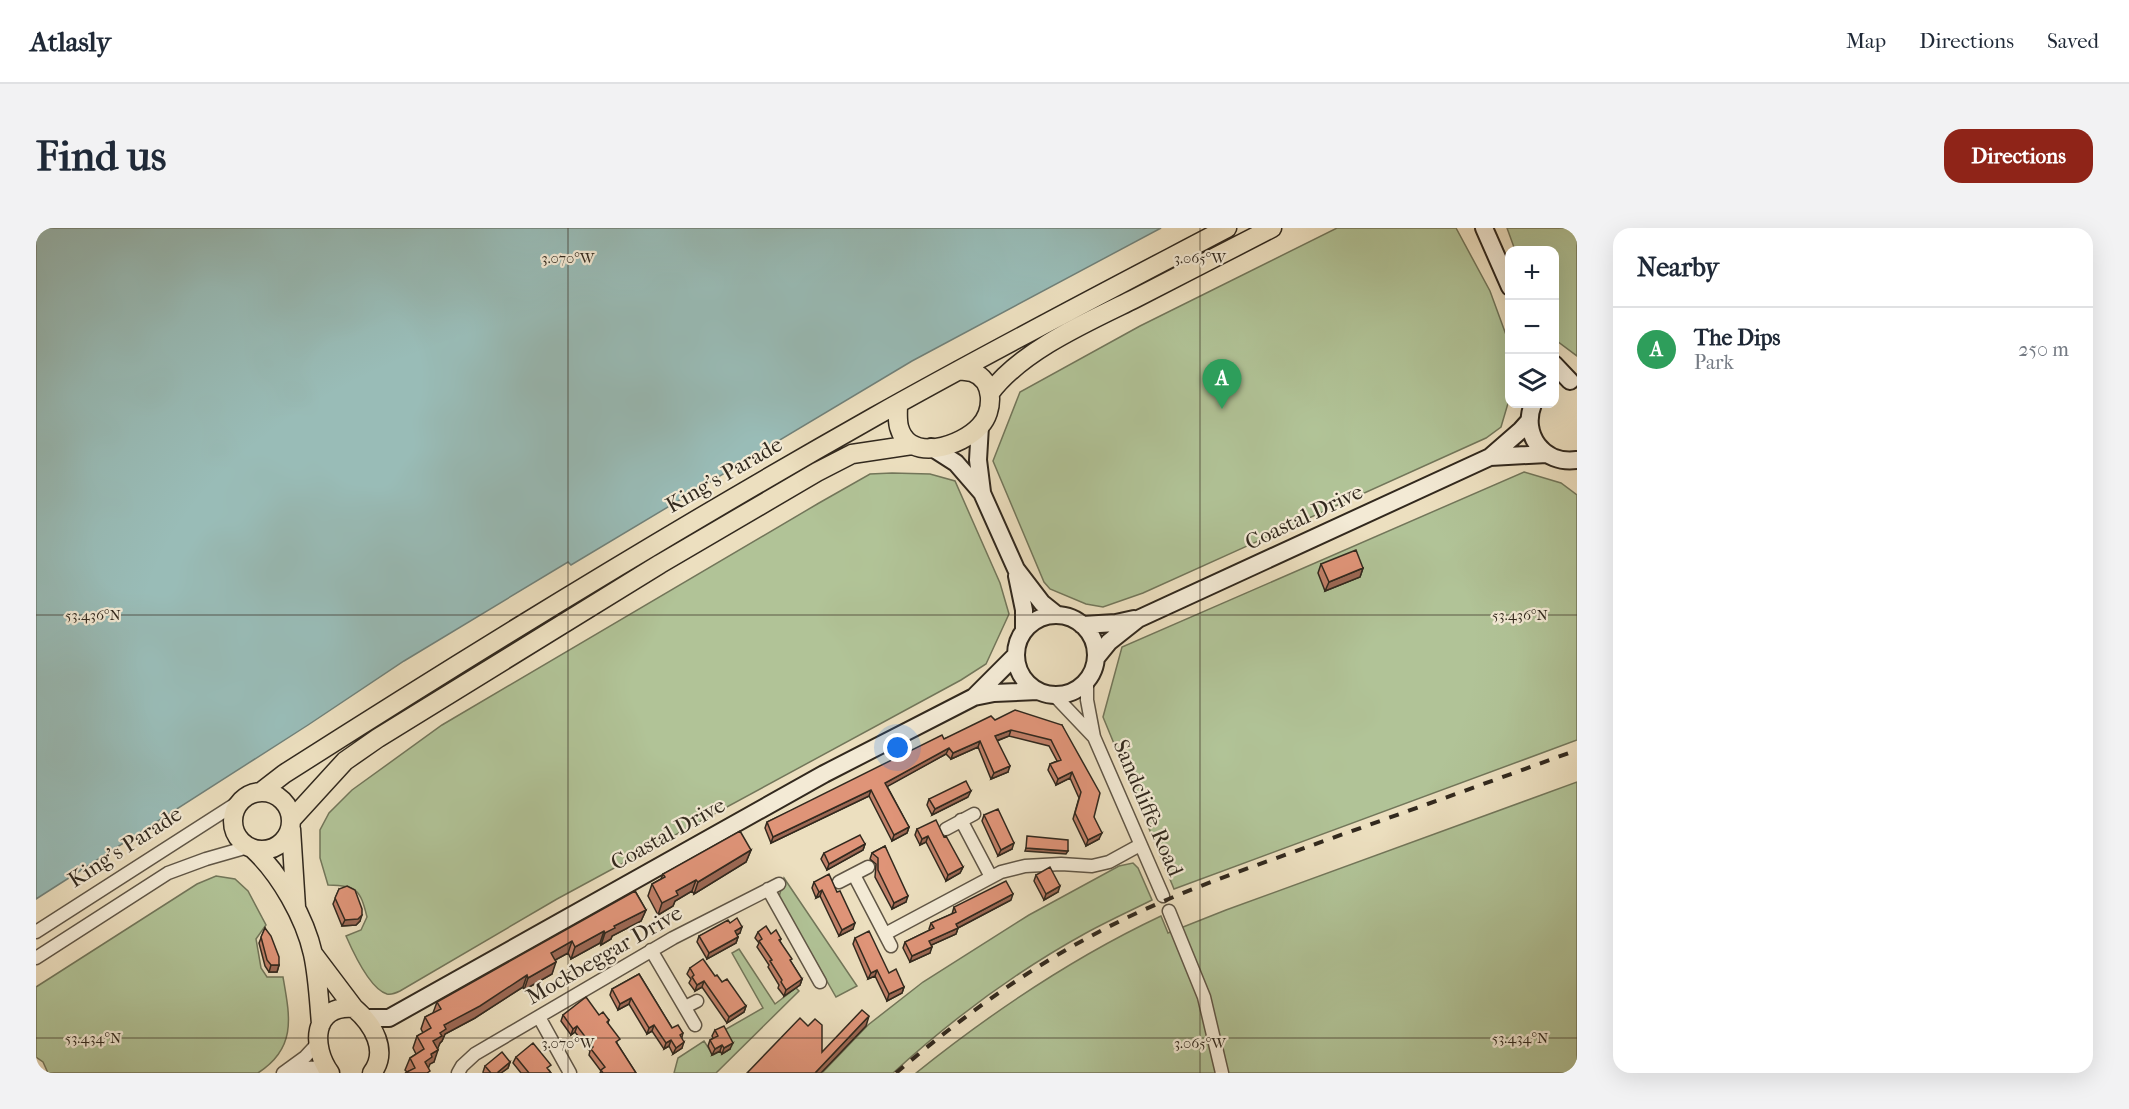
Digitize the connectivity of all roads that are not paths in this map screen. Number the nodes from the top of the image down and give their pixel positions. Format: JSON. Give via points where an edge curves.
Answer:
{"nodes":[{"id":1,"x":1227,"y":228,"type":"edge"},
{"id":2,"x":1272,"y":228,"type":"edge"},
{"id":3,"x":1484,"y":228,"type":"edge"},
{"id":4,"x":1505,"y":278,"type":"edge"},
{"id":5,"x":959,"y":370,"type":"junction"},
{"id":6,"x":990,"y":393,"type":"junction"},
{"id":7,"x":898,"y":404,"type":"junction"},
{"id":8,"x":1532,"y":408,"type":"edge"},
{"id":9,"x":1529,"y":421,"type":"junction"},
{"id":10,"x":980,"y":426,"type":"junction"},
{"id":11,"x":912,"y":445,"type":"junction"},
{"id":12,"x":931,"y":447,"type":"junction"},
{"id":13,"x":1547,"y":454,"type":"junction"},
{"id":14,"x":1490,"y":457,"type":"junction"},
{"id":15,"x":1573,"y":463,"type":"edge"},
{"id":16,"x":982,"y":493,"type":"junction"},
{"id":17,"x":1016,"y":569,"type":"junction"},
{"id":18,"x":1057,"y":615,"type":"junction"},
{"id":19,"x":1138,"y":619,"type":"junction"},
{"id":20,"x":1082,"y":625,"type":"junction"},
{"id":21,"x":1024,"y":630,"type":"junction"},
{"id":22,"x":1016,"y":655,"type":"junction"},
{"id":23,"x":1096,"y":658,"type":"junction"},
{"id":24,"x":1087,"y":681,"type":"junction"},
{"id":25,"x":1046,"y":693,"type":"junction"},
{"id":26,"x":974,"y":697,"type":"junction"},
{"id":27,"x":1094,"y":737,"type":"junction"},
{"id":28,"x":262,"y":792,"type":"junction"},
{"id":29,"x":240,"y":801,"type":"junction"},
{"id":30,"x":974,"y":814,"type":"dead end"},
{"id":31,"x":962,"y":820,"type":"junction"},
{"id":32,"x":292,"y":824,"type":"junction"},
{"id":33,"x":946,"y":828,"type":"dead end"},
{"id":34,"x":1140,"y":845,"type":"junction"},
{"id":35,"x":250,"y":848,"type":"junction"},
{"id":36,"x":868,"y":867,"type":"dead end"},
{"id":37,"x":854,"y":875,"type":"junction"},
{"id":38,"x":991,"y":877,"type":"junction"},
{"id":39,"x":839,"y":882,"type":"dead end"},
{"id":40,"x":1163,"y":896,"type":"dead end"},
{"id":41,"x":296,"y":909,"type":"junction"},
{"id":42,"x":1169,"y":911,"type":"dead end"},
{"id":43,"x":36,"y":932,"type":"edge"},
{"id":44,"x":885,"y":934,"type":"junction"},
{"id":45,"x":891,"y":946,"type":"dead end"},
{"id":46,"x":651,"y":950,"type":"junction"},
{"id":47,"x":313,"y":953,"type":"junction"},
{"id":48,"x":36,"y":958,"type":"edge"},
{"id":49,"x":820,"y":982,"type":"dead end"},
{"id":50,"x":697,"y":1001,"type":"dead end"},
{"id":51,"x":685,"y":1007,"type":"junction"},
{"id":52,"x":359,"y":1013,"type":"junction"},
{"id":53,"x":538,"y":1017,"type":"junction"},
{"id":54,"x":389,"y":1018,"type":"junction"},
{"id":55,"x":321,"y":1024,"type":"junction"},
{"id":56,"x":695,"y":1025,"type":"dead end"},
{"id":57,"x":318,"y":1043,"type":"junction"},
{"id":58,"x":377,"y":1064,"type":"edge"},
{"id":59,"x":328,"y":1070,"type":"edge"},
{"id":60,"x":286,"y":1071,"type":"edge"},
{"id":61,"x":458,"y":1073,"type":"edge"},
{"id":62,"x":570,"y":1073,"type":"edge"},
{"id":63,"x":1222,"y":1073,"type":"edge"}],
"edges":[{"from":1,"to":5,"type":"main road","name":"King's Parade"},
{"from":2,"to":6,"type":"main road","via":[[1052,343],[1002,378]]},
{"from":3,"to":4,"type":"street"},
{"from":5,"to":6,"type":"main road","via":[[974,373],[987,384]]},
{"from":5,"to":7,"type":"main road","name":"King's Parade"},
{"from":6,"to":10,"type":"main road","via":[[990,409]]},
{"from":7,"to":11,"type":"main road","via":[[899,428]]},
{"from":7,"to":28,"type":"main road","name":"King's Parade","via":[[508,632],[284,774]]},
{"from":8,"to":9,"type":"street"},
{"from":9,"to":13,"type":"street","via":[[1533,440]]},
{"from":9,"to":14,"type":"street","name":"Coastal Drive"},
{"from":10,"to":12,"type":"main road","via":[[953,444]]},
{"from":10,"to":16,"type":"street","via":[[978,460]]},
{"from":11,"to":12,"type":"main road"},
{"from":11,"to":32,"type":"main road","name":"King's Parade","via":[[852,454],[660,564],[345,761]]},
{"from":12,"to":16,"type":"street","via":[[956,462]]},
{"from":13,"to":14,"type":"street","name":"Coastal Drive"},
{"from":13,"to":15,"type":"street"},
{"from":14,"to":19,"type":"street","name":"Coastal Drive"},
{"from":16,"to":17,"type":"street"},
{"from":17,"to":18,"type":"street","via":[[1042,603]]},
{"from":17,"to":21,"type":"street"},
{"from":18,"to":20,"type":"street"},
{"from":18,"to":21,"type":"street","via":[[1040,618]]},
{"from":19,"to":20,"type":"street","name":"Coastal Drive"},
{"from":19,"to":23,"type":"street","name":"Coastal Drive","via":[[1120,631]]},
{"from":20,"to":23,"type":"street","via":[[1091,636]]},
{"from":21,"to":22,"type":"street"},
{"from":22,"to":25,"type":"street","via":[[1024,679]]},
{"from":22,"to":26,"type":"street","name":"Coastal Drive"},
{"from":23,"to":24,"type":"street"},
{"from":24,"to":25,"type":"street","via":[[1073,692]]},
{"from":24,"to":27,"type":"street","name":"Sandcliffe Road"},
{"from":25,"to":26,"type":"street","name":"Coastal Drive"},
{"from":25,"to":27,"type":"street","name":"Sandcliffe Road"},
{"from":26,"to":54,"type":"street","name":"Coastal Drive","via":[[824,774]]},
{"from":27,"to":34,"type":"street","name":"Sandcliffe Road"},
{"from":28,"to":29,"type":"main road"},
{"from":28,"to":32,"type":"main road","via":[[286,803]]},
{"from":29,"to":35,"type":"main road","via":[[233,826]]},
{"from":29,"to":43,"type":"street","name":"King's Parade"},
{"from":30,"to":31,"type":"street"},
{"from":31,"to":33,"type":"street"},
{"from":31,"to":38,"type":"street"},
{"from":32,"to":35,"type":"main road","via":[[287,838],[272,849]]},
{"from":32,"to":41,"type":"main road"},
{"from":34,"to":38,"type":"street","via":[[1092,866],[1025,866]]},
{"from":34,"to":40,"type":"street","name":"Sandcliffe Road"},
{"from":35,"to":41,"type":"main road","via":[[264,860]]},
{"from":35,"to":48,"type":"street","name":"King's Parade","via":[[168,873]]},
{"from":36,"to":37,"type":"street"},
{"from":37,"to":39,"type":"street"},
{"from":37,"to":44,"type":"street"},
{"from":38,"to":44,"type":"street"},
{"from":41,"to":47,"type":"main road"},
{"from":42,"to":63,"type":"street","name":"Sandcliffe Road","via":[[1204,996]]},
{"from":44,"to":45,"type":"street"},
{"from":46,"to":49,"type":"street","name":"Mockbeggar Drive","via":[[773,887]]},
{"from":46,"to":51,"type":"street"},
{"from":46,"to":53,"type":"street","name":"Mockbeggar Drive"},
{"from":47,"to":52,"type":"main road"},
{"from":47,"to":55,"type":"main road"},
{"from":50,"to":51,"type":"street"},
{"from":51,"to":56,"type":"street"},
{"from":52,"to":54,"type":"street","name":"Coastal Drive"},
{"from":52,"to":55,"type":"main road","via":[[337,1009],[324,1017]]},
{"from":52,"to":58,"type":"main road"},
{"from":53,"to":61,"type":"street","name":"Mockbeggar Drive","via":[[475,1054]]},
{"from":53,"to":62,"type":"street"},
{"from":54,"to":58,"type":"street"},
{"from":55,"to":57,"type":"main road"},
{"from":57,"to":59,"type":"main road"},
{"from":57,"to":60,"type":"street"},
{"from":59,"to":60,"type":"street"}]}
